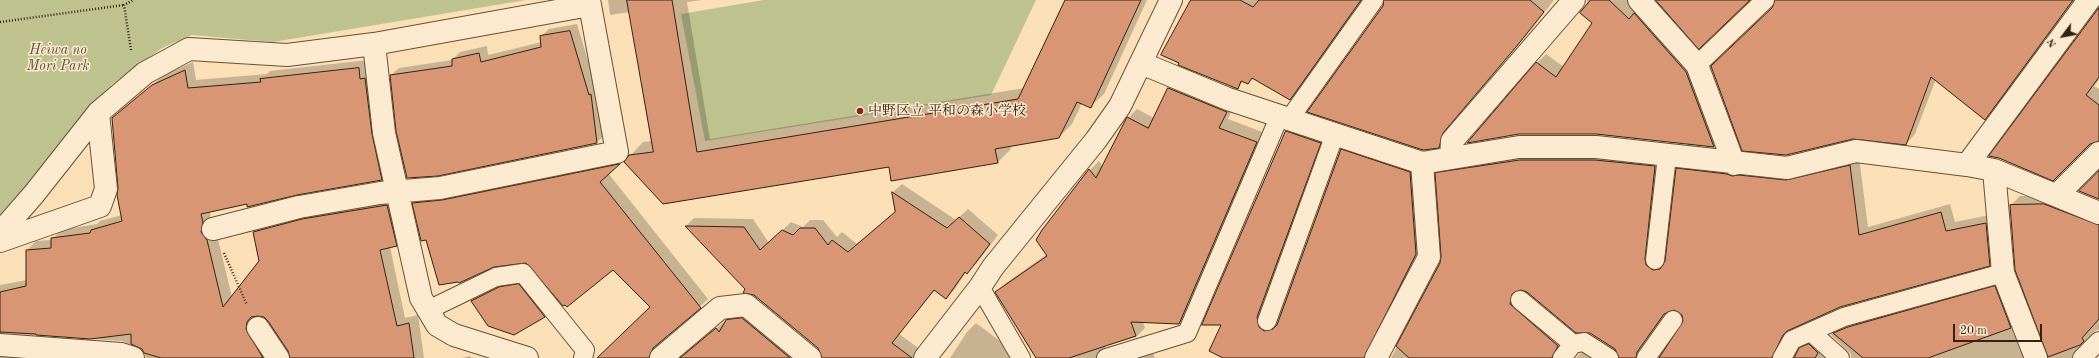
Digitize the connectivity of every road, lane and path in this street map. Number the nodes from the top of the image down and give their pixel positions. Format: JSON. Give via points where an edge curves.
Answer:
{"nodes":[{"id":1,"x":133,"y":0,"type":"edge"},
{"id":2,"x":1171,"y":0,"type":"edge"},
{"id":3,"x":1574,"y":0,"type":"edge"},
{"id":4,"x":1639,"y":0,"type":"edge"},
{"id":5,"x":1765,"y":0,"type":"edge"},
{"id":6,"x":2088,"y":0,"type":"edge"},
{"id":7,"x":1372,"y":1,"type":"edge"},
{"id":8,"x":590,"y":2,"type":"edge"},
{"id":9,"x":124,"y":5,"type":"junction"},
{"id":10,"x":0,"y":22,"type":"edge"},
{"id":11,"x":374,"y":44,"type":"junction"},
{"id":12,"x":1141,"y":63,"type":"junction"},
{"id":13,"x":1697,"y":65,"type":"junction"},
{"id":14,"x":145,"y":72,"type":"junction"},
{"id":15,"x":98,"y":113,"type":"junction"},
{"id":16,"x":1285,"y":117,"type":"junction"},
{"id":17,"x":1335,"y":134,"type":"junction"},
{"id":18,"x":2099,"y":153,"type":"edge"},
{"id":19,"x":1667,"y":156,"type":"junction"},
{"id":20,"x":1451,"y":158,"type":"junction"},
{"id":21,"x":1422,"y":163,"type":"junction"},
{"id":22,"x":1734,"y":164,"type":"junction"},
{"id":23,"x":1967,"y":165,"type":"junction"},
{"id":24,"x":1994,"y":170,"type":"junction"},
{"id":25,"x":396,"y":192,"type":"junction"},
{"id":26,"x":2057,"y":195,"type":"junction"},
{"id":27,"x":2099,"y":213,"type":"edge"},
{"id":28,"x":213,"y":229,"type":"joint"},
{"id":29,"x":0,"y":233,"type":"edge"},
{"id":30,"x":0,"y":241,"type":"edge"},
{"id":31,"x":1655,"y":260,"type":"dead end"},
{"id":32,"x":2003,"y":273,"type":"junction"},
{"id":33,"x":980,"y":287,"type":"junction"},
{"id":34,"x":1520,"y":300,"type":"dead end"},
{"id":35,"x":428,"y":310,"type":"junction"},
{"id":36,"x":1673,"y":320,"type":"dead end"},
{"id":37,"x":1267,"y":321,"type":"dead end"},
{"id":38,"x":258,"y":328,"type":"joint"},
{"id":39,"x":1811,"y":332,"type":"junction"},
{"id":40,"x":2099,"y":342,"type":"edge"},
{"id":41,"x":1572,"y":344,"type":"junction"},
{"id":42,"x":8,"y":350,"type":"edge"},
{"id":43,"x":1382,"y":355,"type":"edge"},
{"id":44,"x":133,"y":358,"type":"edge"},
{"id":45,"x":278,"y":358,"type":"edge"},
{"id":46,"x":527,"y":358,"type":"edge"},
{"id":47,"x":583,"y":358,"type":"edge"},
{"id":48,"x":661,"y":358,"type":"edge"},
{"id":49,"x":810,"y":358,"type":"edge"},
{"id":50,"x":925,"y":358,"type":"edge"},
{"id":51,"x":1021,"y":358,"type":"edge"},
{"id":52,"x":1106,"y":358,"type":"edge"},
{"id":53,"x":1562,"y":358,"type":"edge"},
{"id":54,"x":1609,"y":358,"type":"edge"},
{"id":55,"x":1646,"y":358,"type":"edge"},
{"id":56,"x":1782,"y":358,"type":"edge"},
{"id":57,"x":1840,"y":358,"type":"edge"},
{"id":58,"x":2036,"y":358,"type":"edge"},
{"id":59,"x":2082,"y":358,"type":"edge"}],
"edges":[{"from":1,"to":9,"type":"path"},
{"from":2,"to":12,"type":"street"},
{"from":3,"to":20,"type":"street","via":[[1452,141]]},
{"from":4,"to":13,"type":"street"},
{"from":5,"to":13,"type":"lane"},
{"from":6,"to":23,"type":"street"},
{"from":7,"to":16,"type":"lane"},
{"from":8,"to":11,"type":"street"},
{"from":8,"to":25,"type":"street","via":[[616,152],[440,188]]},
{"from":9,"to":10,"type":"path"},
{"from":9,"to":14,"type":"path","via":[[132,54]]},
{"from":11,"to":14,"type":"street","via":[[287,55],[189,49]]},
{"from":11,"to":25,"type":"street","via":[[384,133]]},
{"from":12,"to":16,"type":"street","via":[[1228,99]]},
{"from":12,"to":33,"type":"street","via":[[1120,106],[1096,140],[993,267]]},
{"from":13,"to":22,"type":"street"},
{"from":14,"to":15,"type":"street"},
{"from":15,"to":29,"type":"street"},
{"from":15,"to":30,"type":"street","via":[[106,189],[100,206]]},
{"from":16,"to":17,"type":"street"},
{"from":16,"to":52,"type":"lane","via":[[1188,334]]},
{"from":17,"to":21,"type":"street"},
{"from":17,"to":37,"type":"lane"},
{"from":18,"to":26,"type":"street"},
{"from":19,"to":20,"type":"street","via":[[1596,147],[1519,147]]},
{"from":19,"to":22,"type":"street"},
{"from":19,"to":31,"type":"lane"},
{"from":20,"to":21,"type":"street"},
{"from":21,"to":43,"type":"street","via":[[1429,257]]},
{"from":22,"to":23,"type":"street","via":[[1787,168],[1856,151]]},
{"from":23,"to":24,"type":"street"},
{"from":24,"to":26,"type":"street"},
{"from":24,"to":32,"type":"street"},
{"from":25,"to":28,"type":"street","via":[[299,207]]},
{"from":25,"to":35,"type":"street","via":[[421,298]]},
{"from":26,"to":27,"type":"street"},
{"from":28,"to":38,"type":"path"},
{"from":32,"to":39,"type":"lane","via":[[1844,317]]},
{"from":32,"to":58,"type":"street"},
{"from":33,"to":50,"type":"street"},
{"from":33,"to":51,"type":"lane"},
{"from":34,"to":41,"type":"lane"},
{"from":35,"to":46,"type":"street","via":[[437,325],[454,335]]},
{"from":35,"to":47,"type":"lane","via":[[496,277],[523,273],[585,350]]},
{"from":36,"to":55,"type":"lane"},
{"from":38,"to":45,"type":"street"},
{"from":39,"to":56,"type":"lane","via":[[1792,340]]},
{"from":39,"to":57,"type":"lane"},
{"from":40,"to":59,"type":"lane"},
{"from":41,"to":53,"type":"lane"},
{"from":41,"to":54,"type":"lane","via":[[1584,342]]},
{"from":42,"to":44,"type":"street","via":[[120,354]]},
{"from":48,"to":49,"type":"street","via":[[720,308],[746,305]]}]}
